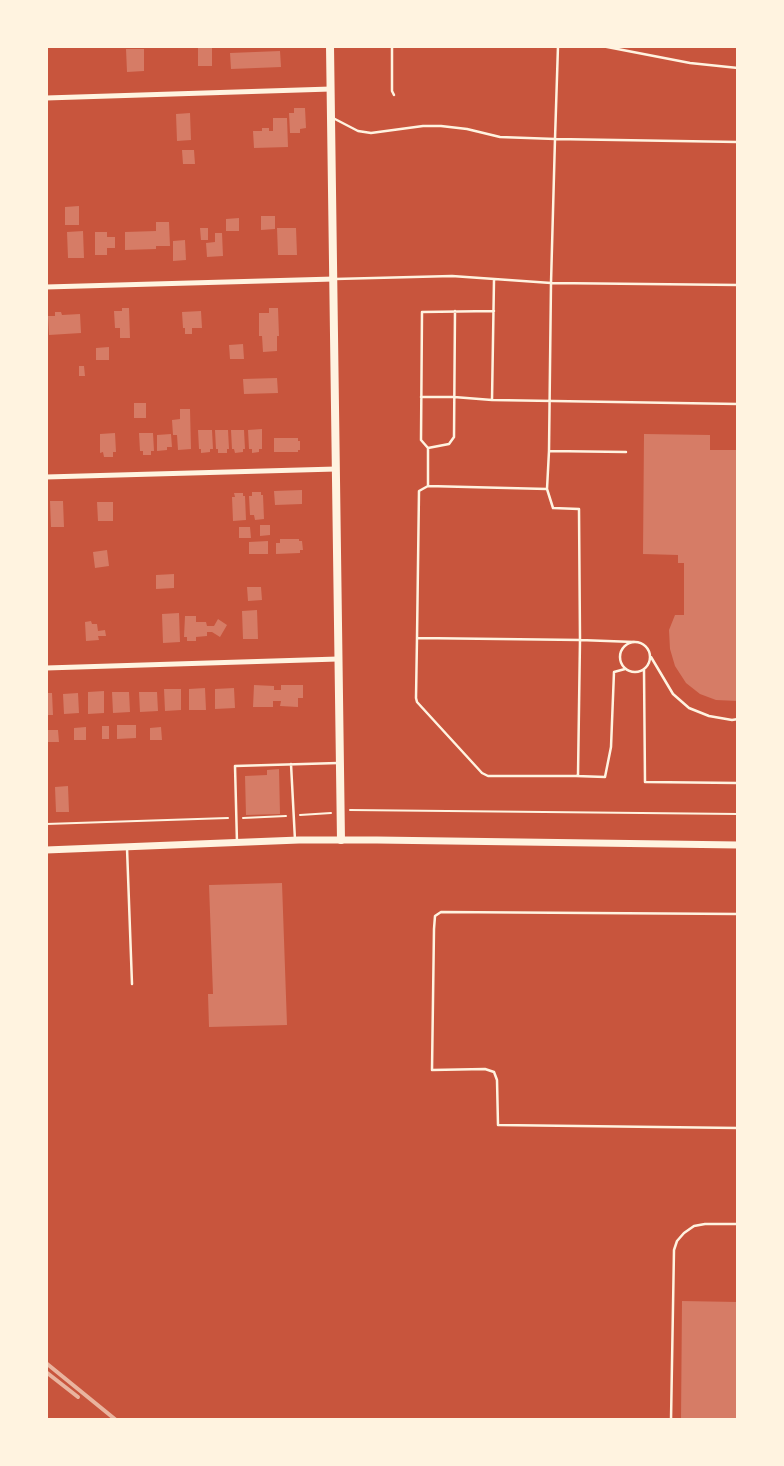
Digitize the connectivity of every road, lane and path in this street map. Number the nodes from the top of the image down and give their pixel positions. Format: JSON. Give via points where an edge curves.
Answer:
{"nodes":[{"id":1,"x":330,"y":46,"type":"edge"},
{"id":2,"x":392,"y":46,"type":"edge"},
{"id":3,"x":558,"y":46,"type":"edge"},
{"id":4,"x":602,"y":46,"type":"edge"},
{"id":5,"x":738,"y":68,"type":"edge"},
{"id":6,"x":331,"y":89,"type":"junction"},
{"id":7,"x":394,"y":95,"type":"dead end"},
{"id":8,"x":46,"y":98,"type":"edge"},
{"id":9,"x":332,"y":118,"type":"junction"},
{"id":10,"x":556,"y":139,"type":"junction"},
{"id":11,"x":738,"y":142,"type":"edge"},
{"id":12,"x":334,"y":279,"type":"junction"},
{"id":13,"x":494,"y":280,"type":"junction"},
{"id":14,"x":551,"y":283,"type":"junction"},
{"id":15,"x":738,"y":285,"type":"edge"},
{"id":16,"x":46,"y":287,"type":"edge"},
{"id":17,"x":455,"y":311,"type":"junction"},
{"id":18,"x":494,"y":311,"type":"junction"},
{"id":19,"x":421,"y":397,"type":"junction"},
{"id":20,"x":454,"y":397,"type":"junction"},
{"id":21,"x":492,"y":400,"type":"junction"},
{"id":22,"x":550,"y":401,"type":"junction"},
{"id":23,"x":738,"y":404,"type":"edge"},
{"id":24,"x":428,"y":448,"type":"junction"},
{"id":25,"x":550,"y":450,"type":"junction"},
{"id":26,"x":626,"y":452,"type":"dead end"},
{"id":27,"x":336,"y":468,"type":"junction"},
{"id":28,"x":46,"y":478,"type":"edge"},
{"id":29,"x":428,"y":486,"type":"junction"},
{"id":30,"x":547,"y":489,"type":"junction"},
{"id":31,"x":417,"y":638,"type":"junction"},
{"id":32,"x":580,"y":640,"type":"junction"},
{"id":33,"x":634,"y":642,"type":"junction"},
{"id":34,"x":651,"y":657,"type":"junction"},
{"id":35,"x":338,"y":659,"type":"junction"},
{"id":36,"x":46,"y":668,"type":"edge"},
{"id":37,"x":625,"y":669,"type":"junction"},
{"id":38,"x":644,"y":670,"type":"junction"},
{"id":39,"x":738,"y":718,"type":"edge"},
{"id":40,"x":340,"y":763,"type":"junction"},
{"id":41,"x":291,"y":764,"type":"junction"},
{"id":42,"x":576,"y":776,"type":"junction"},
{"id":43,"x":738,"y":783,"type":"edge"},
{"id":44,"x":360,"y":809,"type":"dead end"},
{"id":45,"x":320,"y":814,"type":"dead end"},
{"id":46,"x":738,"y":814,"type":"edge"},
{"id":47,"x":294,"y":815,"type":"junction"},
{"id":48,"x":236,"y":818,"type":"junction"},
{"id":49,"x":46,"y":824,"type":"edge"},
{"id":50,"x":295,"y":840,"type":"junction"},
{"id":51,"x":340,"y":840,"type":"junction"},
{"id":52,"x":237,"y":843,"type":"junction"},
{"id":53,"x":738,"y":845,"type":"edge"},
{"id":54,"x":127,"y":847,"type":"junction"},
{"id":55,"x":46,"y":850,"type":"edge"},
{"id":56,"x":738,"y":914,"type":"edge"},
{"id":57,"x":132,"y":984,"type":"dead end"},
{"id":58,"x":738,"y":1128,"type":"edge"},
{"id":59,"x":738,"y":1224,"type":"edge"},
{"id":60,"x":670,"y":1420,"type":"edge"}],
"edges":[{"from":1,"to":6,"type":"main road"},
{"from":2,"to":7,"type":"lane"},
{"from":3,"to":10,"type":"lane"},
{"from":4,"to":5,"type":"lane","via":[[690,63]]},
{"from":6,"to":8,"type":"street"},
{"from":6,"to":9,"type":"main road"},
{"from":9,"to":10,"type":"lane","via":[[371,134],[432,126],[467,129],[500,137]]},
{"from":9,"to":12,"type":"main road"},
{"from":10,"to":11,"type":"lane"},
{"from":10,"to":14,"type":"lane"},
{"from":12,"to":13,"type":"lane","via":[[452,276]]},
{"from":12,"to":16,"type":"street"},
{"from":12,"to":27,"type":"main road"},
{"from":13,"to":14,"type":"lane"},
{"from":13,"to":18,"type":"lane"},
{"from":14,"to":15,"type":"lane"},
{"from":14,"to":22,"type":"lane"},
{"from":17,"to":18,"type":"lane"},
{"from":17,"to":19,"type":"lane","via":[[422,312]]},
{"from":17,"to":20,"type":"lane"},
{"from":18,"to":21,"type":"lane"},
{"from":19,"to":20,"type":"lane"},
{"from":19,"to":24,"type":"lane","via":[[421,440]]},
{"from":20,"to":21,"type":"lane"},
{"from":20,"to":24,"type":"lane","via":[[454,437],[449,444]]},
{"from":21,"to":22,"type":"lane"},
{"from":22,"to":23,"type":"lane"},
{"from":22,"to":25,"type":"lane"},
{"from":24,"to":29,"type":"lane"},
{"from":25,"to":26,"type":"lane"},
{"from":25,"to":30,"type":"lane"},
{"from":27,"to":28,"type":"street"},
{"from":27,"to":35,"type":"main road"},
{"from":29,"to":30,"type":"lane"},
{"from":29,"to":31,"type":"lane","via":[[419,491]]},
{"from":30,"to":32,"type":"lane","via":[[552,508],[578,508],[579,511]]},
{"from":31,"to":32,"type":"lane"},
{"from":31,"to":42,"type":"lane","via":[[418,702],[482,773],[488,776]]},
{"from":32,"to":33,"type":"lane"},
{"from":32,"to":42,"type":"lane"},
{"from":33,"to":34,"type":"lane","via":[[644,644]]},
{"from":33,"to":37,"type":"lane","via":[[621,650],[620,660]]},
{"from":34,"to":38,"type":"lane"},
{"from":34,"to":39,"type":"lane","via":[[673,694],[689,708],[709,716]]},
{"from":35,"to":36,"type":"street"},
{"from":35,"to":40,"type":"main road"},
{"from":37,"to":38,"type":"lane","via":[[634,672]]},
{"from":37,"to":42,"type":"lane","via":[[614,672],[611,747],[605,776]]},
{"from":38,"to":43,"type":"lane","via":[[645,782]]},
{"from":40,"to":41,"type":"lane"},
{"from":40,"to":51,"type":"main road"},
{"from":41,"to":47,"type":"lane"},
{"from":41,"to":48,"type":"lane","via":[[235,766]]},
{"from":44,"to":46,"type":"path"},
{"from":45,"to":47,"type":"path"},
{"from":47,"to":48,"type":"path"},
{"from":47,"to":50,"type":"lane"},
{"from":48,"to":49,"type":"path"},
{"from":48,"to":52,"type":"lane"},
{"from":50,"to":51,"type":"street"},
{"from":50,"to":52,"type":"street"},
{"from":51,"to":53,"type":"street"},
{"from":52,"to":54,"type":"street"},
{"from":54,"to":55,"type":"street"},
{"from":54,"to":57,"type":"lane"},
{"from":56,"to":58,"type":"lane","via":[[441,912],[436,916],[434,929],[432,1070],[485,1069],[494,1072],[498,1125]]},
{"from":59,"to":60,"type":"lane","via":[[694,1226],[684,1233],[674,1250]]}]}
